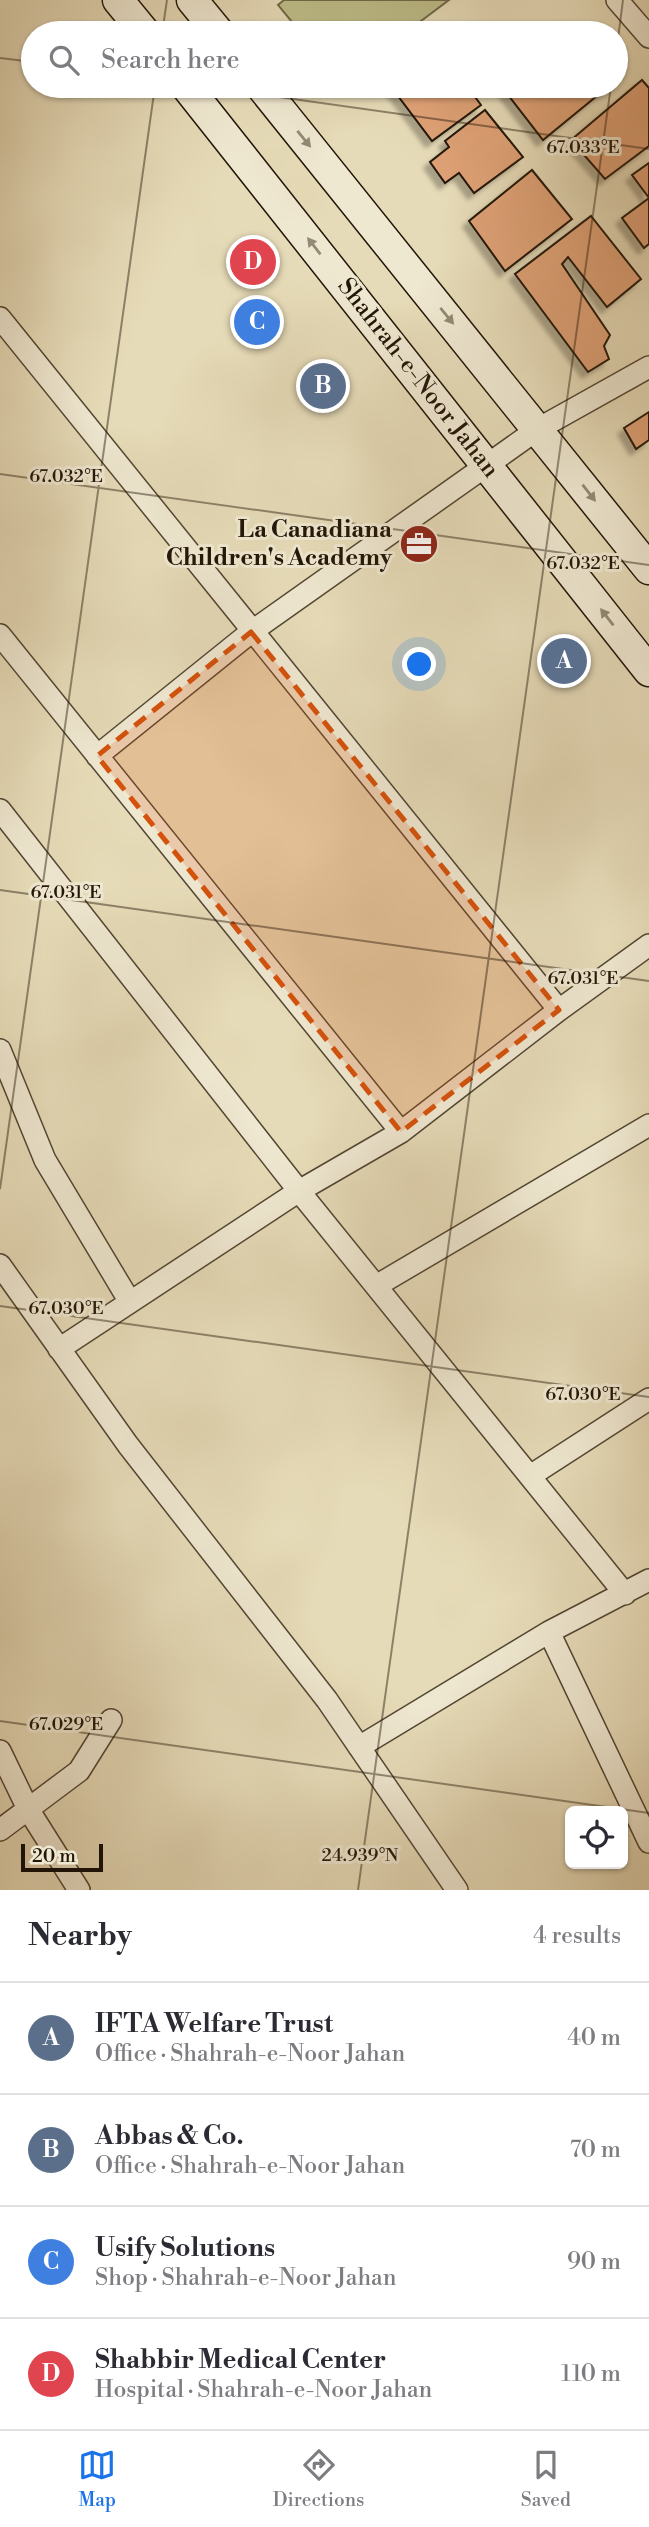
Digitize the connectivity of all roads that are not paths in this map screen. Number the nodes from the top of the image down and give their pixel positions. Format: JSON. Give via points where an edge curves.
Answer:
{"nodes":[{"id":1,"x":118,"y":0,"type":"edge"},
{"id":2,"x":192,"y":0,"type":"edge"},
{"id":3,"x":617,"y":0,"type":"edge"},
{"id":4,"x":135,"y":21,"type":"edge"},
{"id":5,"x":209,"y":21,"type":"edge"},
{"id":6,"x":645,"y":25,"type":"edge"},
{"id":7,"x":196,"y":98,"type":"edge"},
{"id":8,"x":271,"y":98,"type":"edge"},
{"id":9,"x":0,"y":317,"type":"edge"},
{"id":10,"x":649,"y":367,"type":"edge"},
{"id":11,"x":538,"y":429,"type":"junction"},
{"id":12,"x":488,"y":465,"type":"junction"},
{"id":13,"x":649,"y":569,"type":"edge"},
{"id":14,"x":251,"y":632,"type":"junction"},
{"id":15,"x":0,"y":635,"type":"edge"},
{"id":16,"x":649,"y":671,"type":"edge"},
{"id":17,"x":97,"y":756,"type":"junction"},
{"id":18,"x":0,"y":810,"type":"edge"},
{"id":19,"x":649,"y":946,"type":"edge"},
{"id":20,"x":559,"y":1010,"type":"junction"},
{"id":21,"x":0,"y":1050,"type":"edge"},
{"id":22,"x":649,"y":1125,"type":"edge"},
{"id":23,"x":401,"y":1132,"type":"junction"},
{"id":24,"x":299,"y":1191,"type":"junction"},
{"id":25,"x":0,"y":1265,"type":"edge"},
{"id":26,"x":376,"y":1286,"type":"junction"},
{"id":27,"x":130,"y":1302,"type":"junction"},
{"id":28,"x":59,"y":1349,"type":"junction"},
{"id":29,"x":649,"y":1399,"type":"edge"},
{"id":30,"x":530,"y":1476,"type":"junction"},
{"id":31,"x":649,"y":1580,"type":"edge"},
{"id":32,"x":625,"y":1594,"type":"junction"},
{"id":33,"x":549,"y":1632,"type":"junction"},
{"id":34,"x":111,"y":1720,"type":"dead end"},
{"id":35,"x":359,"y":1747,"type":"junction"},
{"id":36,"x":0,"y":1751,"type":"edge"},
{"id":37,"x":28,"y":1809,"type":"junction"},
{"id":38,"x":0,"y":1830,"type":"edge"},
{"id":39,"x":649,"y":1842,"type":"edge"},
{"id":40,"x":79,"y":1890,"type":"edge"},
{"id":41,"x":457,"y":1890,"type":"edge"}],
"edges":[{"from":1,"to":4,"type":"main road"},
{"from":2,"to":5,"type":"main road"},
{"from":3,"to":6,"type":"street"},
{"from":12,"to":7,"type":"main road","name":"Shahrah-e-Noor Jahan","one_way":true},
{"from":8,"to":11,"type":"main road","one_way":true},
{"from":9,"to":14,"type":"street"},
{"from":10,"to":11,"type":"street"},
{"from":11,"to":12,"type":"street"},
{"from":11,"to":13,"type":"main road","one_way":true},
{"from":12,"to":14,"type":"street"},
{"from":16,"to":12,"type":"main road","name":"Shahrah-e-Noor Jahan","one_way":true},
{"from":14,"to":17,"type":"street"},
{"from":14,"to":20,"type":"street"},
{"from":15,"to":17,"type":"street"},
{"from":17,"to":23,"type":"street"},
{"from":18,"to":24,"type":"street"},
{"from":19,"to":20,"type":"street"},
{"from":20,"to":23,"type":"street"},
{"from":21,"to":27,"type":"street","via":[[45,1160]]},
{"from":22,"to":26,"type":"street"},
{"from":23,"to":24,"type":"street"},
{"from":24,"to":26,"type":"street"},
{"from":24,"to":27,"type":"street"},
{"from":25,"to":28,"type":"street"},
{"from":26,"to":30,"type":"street"},
{"from":27,"to":28,"type":"street"},
{"from":28,"to":35,"type":"street"},
{"from":29,"to":30,"type":"street"},
{"from":30,"to":32,"type":"street"},
{"from":31,"to":32,"type":"street"},
{"from":32,"to":33,"type":"street"},
{"from":33,"to":35,"type":"street"},
{"from":33,"to":39,"type":"street"},
{"from":34,"to":37,"type":"street","via":[[79,1771]]},
{"from":35,"to":41,"type":"street"},
{"from":36,"to":37,"type":"street"},
{"from":37,"to":38,"type":"street"},
{"from":37,"to":40,"type":"street"}]}
